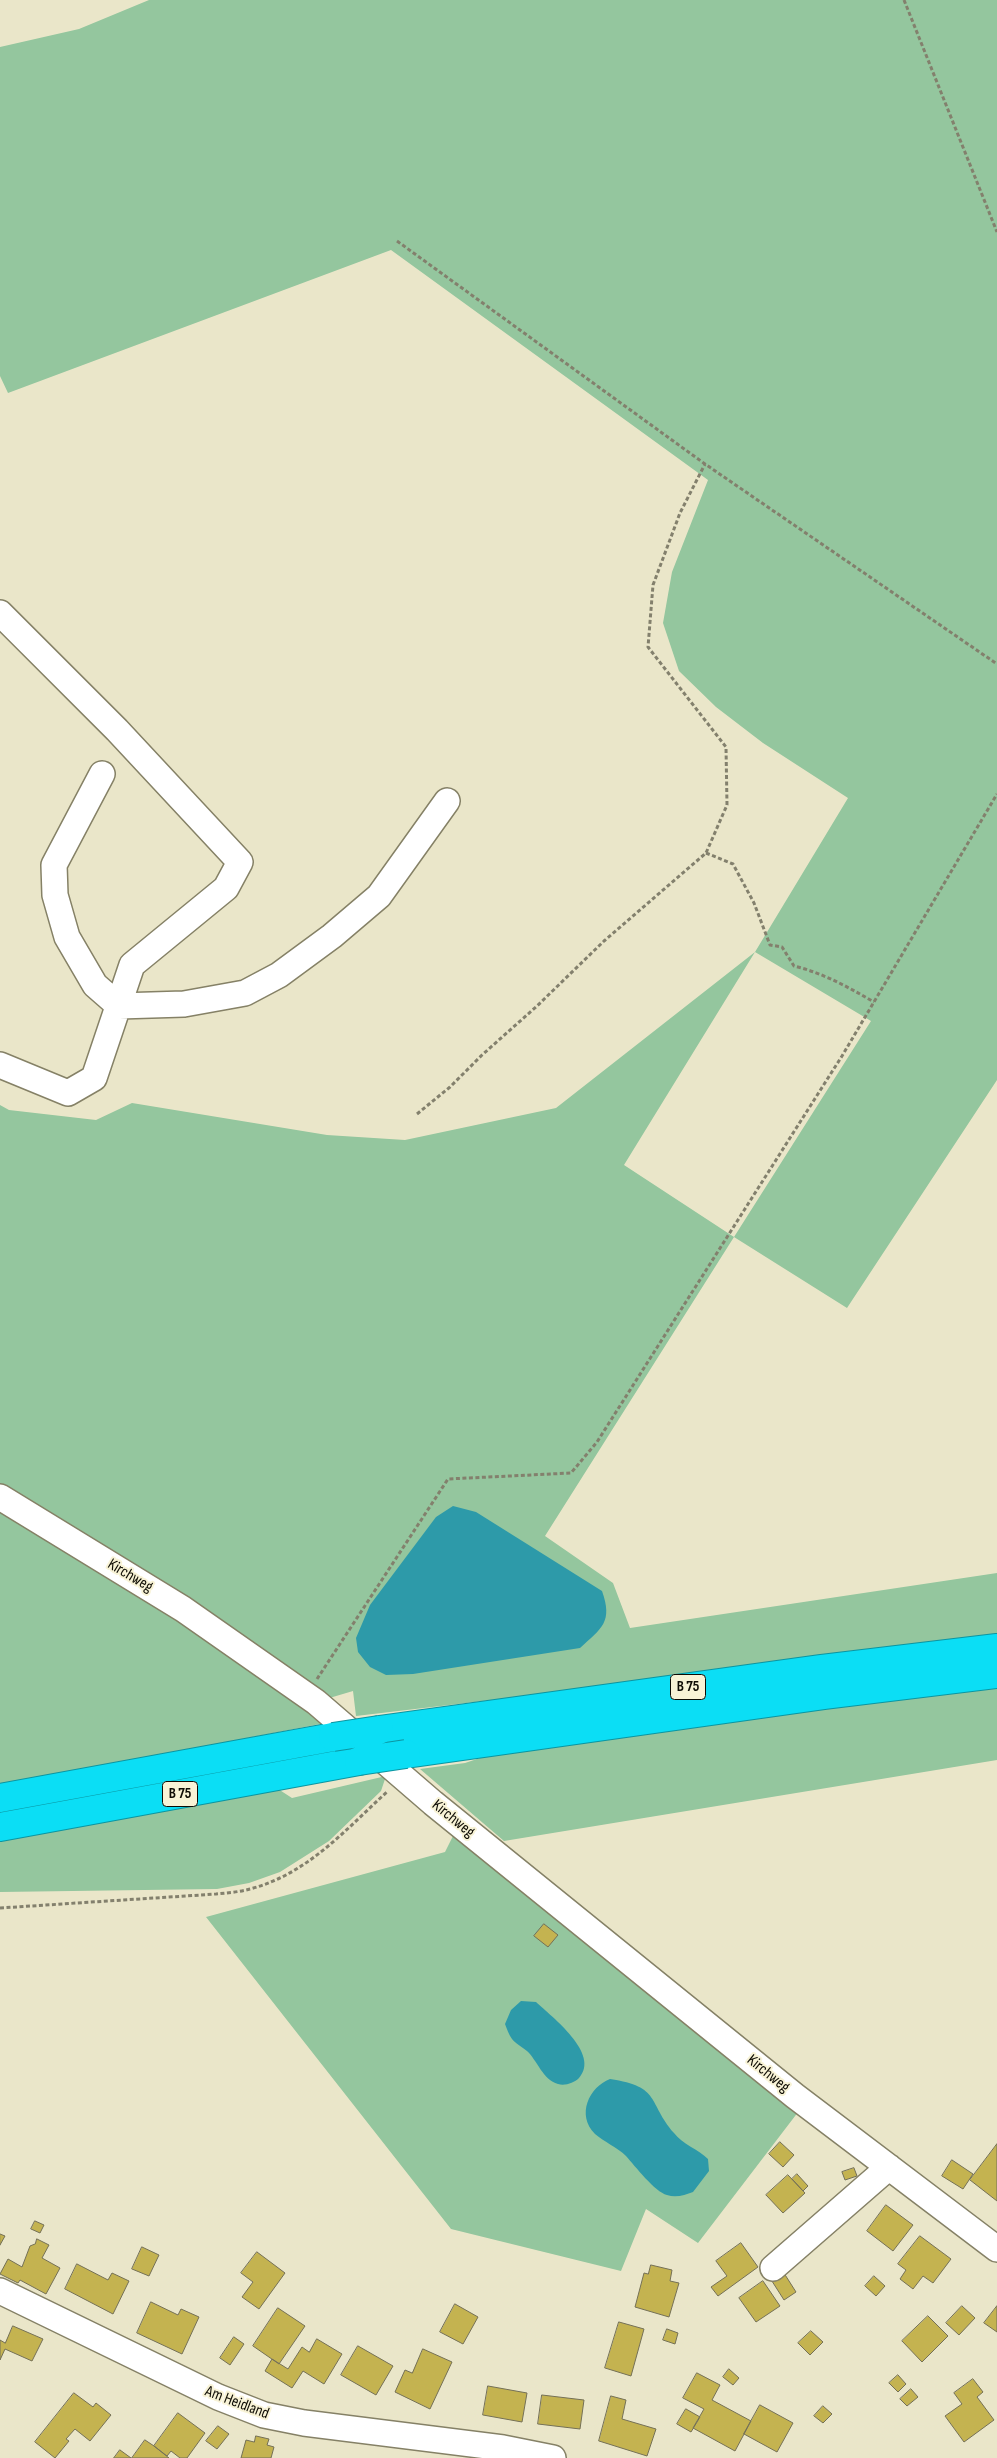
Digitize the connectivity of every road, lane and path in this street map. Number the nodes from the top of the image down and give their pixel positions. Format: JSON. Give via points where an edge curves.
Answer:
{"nodes":[{"id":1,"x":904,"y":0,"type":"edge"},
{"id":2,"x":997,"y":232,"type":"edge"},
{"id":3,"x":396,"y":241,"type":"dead end"},
{"id":4,"x":705,"y":464,"type":"junction"},
{"id":5,"x":0,"y":613,"type":"edge"},
{"id":6,"x":997,"y":664,"type":"edge"},
{"id":7,"x":102,"y":774,"type":"dead end"},
{"id":8,"x":997,"y":794,"type":"edge"},
{"id":9,"x":447,"y":802,"type":"dead end"},
{"id":10,"x":706,"y":853,"type":"junction"},
{"id":11,"x":874,"y":1002,"type":"junction"},
{"id":12,"x":119,"y":1006,"type":"junction"},
{"id":13,"x":0,"y":1065,"type":"edge"},
{"id":14,"x":417,"y":1114,"type":"dead end"},
{"id":15,"x":0,"y":1497,"type":"edge"},
{"id":16,"x":997,"y":1648,"type":"edge"},
{"id":17,"x":997,"y":1674,"type":"edge"},
{"id":18,"x":306,"y":1696,"type":"junction"},
{"id":19,"x":405,"y":1766,"type":"junction"},
{"id":20,"x":0,"y":1798,"type":"edge"},
{"id":21,"x":0,"y":1827,"type":"edge"},
{"id":22,"x":0,"y":1908,"type":"edge"},
{"id":23,"x":889,"y":2167,"type":"junction"},
{"id":24,"x":997,"y":2249,"type":"edge"},
{"id":25,"x":773,"y":2268,"type":"dead end"},
{"id":26,"x":0,"y":2291,"type":"edge"},
{"id":27,"x":553,"y":2458,"type":"edge"}],
"edges":[{"from":1,"to":2,"type":"path"},
{"from":3,"to":4,"type":"path"},
{"from":4,"to":6,"type":"path"},
{"from":4,"to":10,"type":"path","via":[[680,513],[653,585],[648,647],[726,748],[726,805]]},
{"from":5,"to":12,"type":"street","via":[[117,730],[240,862],[226,888],[132,965]]},
{"from":7,"to":12,"type":"street","via":[[54,865],[55,895],[67,937],[95,985]]},
{"from":8,"to":11,"type":"path"},
{"from":9,"to":12,"type":"street","via":[[379,896],[279,975],[244,993],[184,1004]]},
{"from":10,"to":11,"type":"path","via":[[733,864],[754,903],[770,946],[782,948],[794,966],[814,971]]},
{"from":10,"to":14,"type":"path","via":[[604,941],[450,1087]]},
{"from":11,"to":18,"type":"path","via":[[597,1442],[571,1473],[448,1479]]},
{"from":12,"to":13,"type":"street","via":[[94,1078],[68,1093]]},
{"from":15,"to":18,"type":"street","name":"Kirchweg","via":[[184,1609]]},
{"from":16,"to":20,"type":"highway","number":"B 75","bridge":true,"via":[[811,1670],[379,1730]]},
{"from":17,"to":19,"type":"highway","number":"B 75","via":[[825,1695]]},
{"from":18,"to":19,"type":"street","name":"Kirchweg"},
{"from":19,"to":21,"type":"highway","number":"B 75","bridge":true,"via":[[360,1761]]},
{"from":19,"to":22,"type":"path","via":[[321,1853],[296,1869],[251,1889]]},
{"from":19,"to":23,"type":"street","name":"Kirchweg","via":[[796,2096]]},
{"from":23,"to":24,"type":"street","name":"Kirchweg"},
{"from":23,"to":25,"type":"street"},
{"from":26,"to":27,"type":"street","name":"Am Heidland","via":[[210,2394],[264,2415],[503,2448]]}]}
